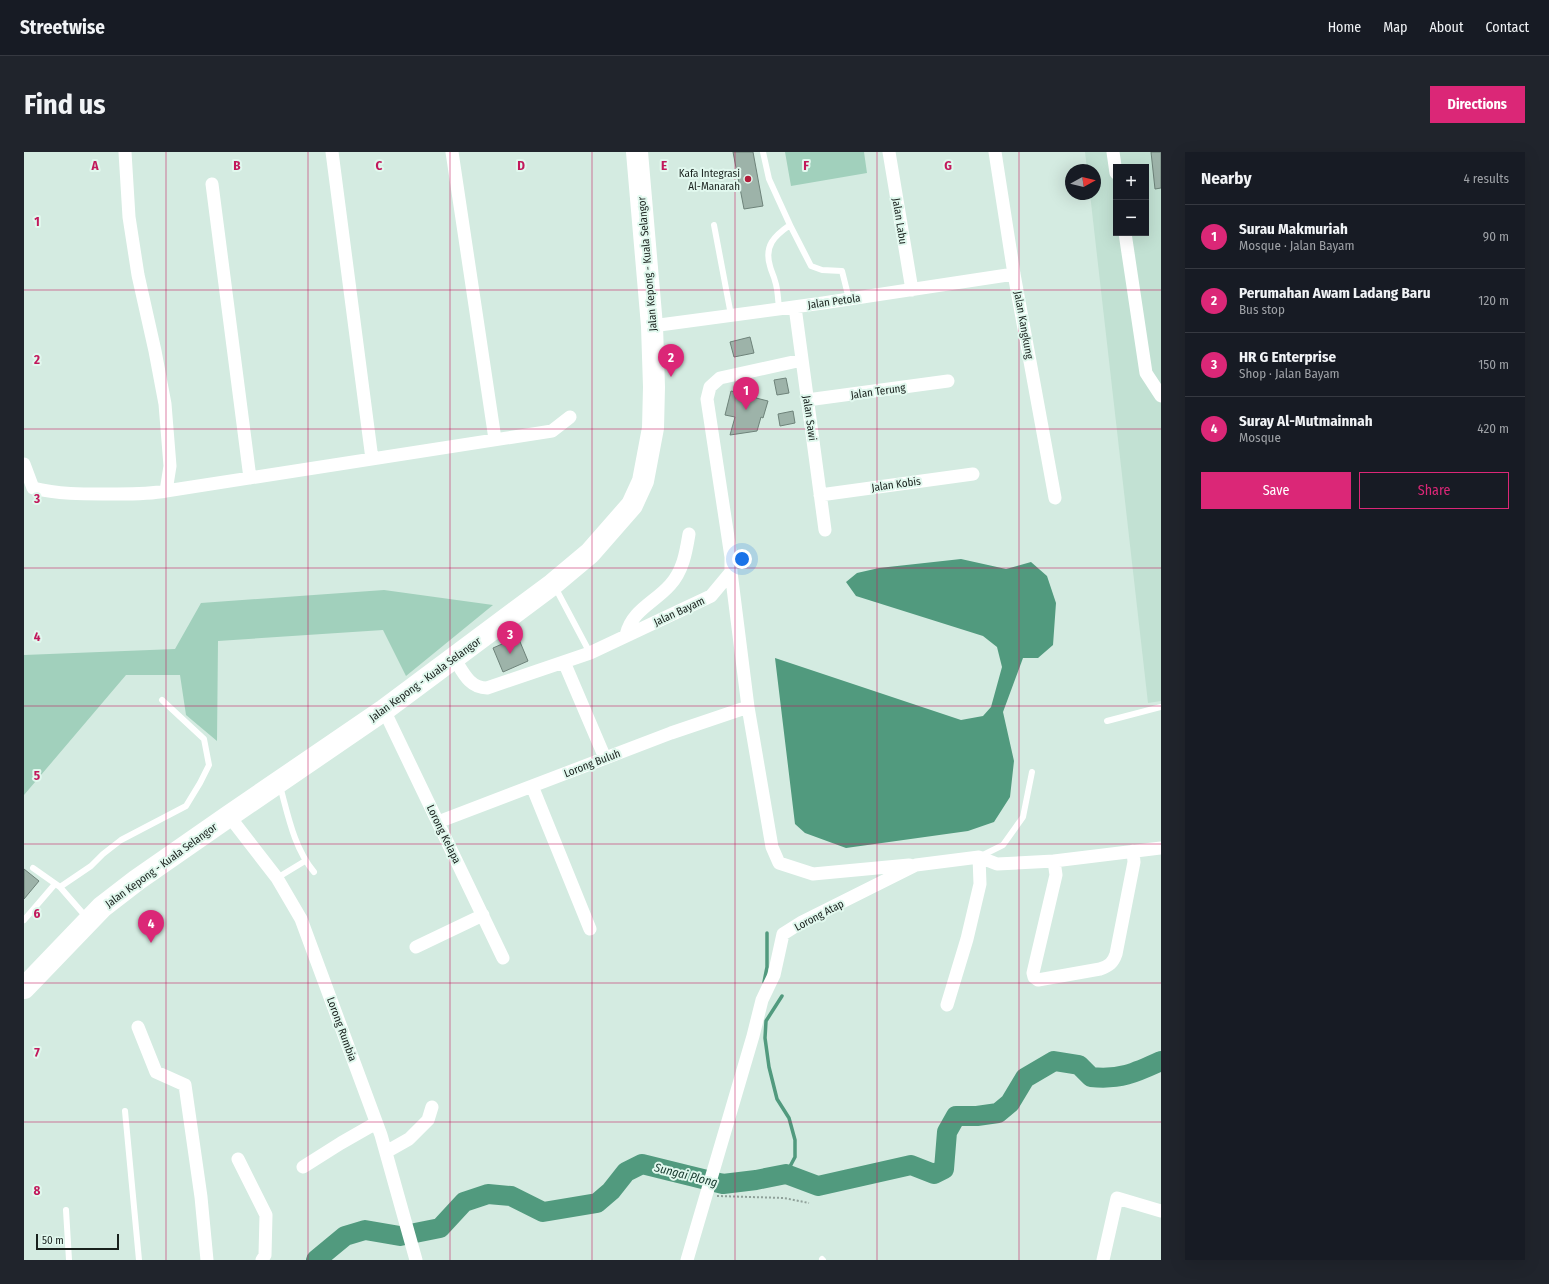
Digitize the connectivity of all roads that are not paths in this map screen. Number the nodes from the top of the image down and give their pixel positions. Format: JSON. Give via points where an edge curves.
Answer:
{"nodes":[{"id":1,"x":125,"y":152,"type":"edge"},
{"id":2,"x":332,"y":152,"type":"edge"},
{"id":3,"x":452,"y":152,"type":"edge"},
{"id":4,"x":637,"y":152,"type":"edge"},
{"id":5,"x":763,"y":152,"type":"edge"},
{"id":6,"x":889,"y":152,"type":"edge"},
{"id":7,"x":995,"y":152,"type":"edge"},
{"id":8,"x":1113,"y":152,"type":"edge"},
{"id":9,"x":1115,"y":164,"type":"edge"},
{"id":10,"x":212,"y":184,"type":"dead end"},
{"id":11,"x":714,"y":225,"type":"dead end"},
{"id":12,"x":790,"y":226,"type":"junction"},
{"id":13,"x":1125,"y":236,"type":"edge"},
{"id":14,"x":1014,"y":274,"type":"junction"},
{"id":15,"x":912,"y":290,"type":"junction"},
{"id":16,"x":849,"y":299,"type":"junction"},
{"id":17,"x":795,"y":307,"type":"junction"},
{"id":18,"x":779,"y":309,"type":"junction"},
{"id":19,"x":731,"y":315,"type":"junction"},
{"id":20,"x":652,"y":326,"type":"junction"},
{"id":21,"x":802,"y":360,"type":"junction"},
{"id":22,"x":948,"y":381,"type":"dead end"},
{"id":23,"x":1161,"y":396,"type":"edge"},
{"id":24,"x":808,"y":400,"type":"junction"},
{"id":25,"x":570,"y":417,"type":"dead end"},
{"id":26,"x":495,"y":439,"type":"junction"},
{"id":27,"x":372,"y":459,"type":"junction"},
{"id":28,"x":24,"y":464,"type":"edge"},
{"id":29,"x":973,"y":474,"type":"dead end"},
{"id":30,"x":250,"y":478,"type":"junction"},
{"id":31,"x":166,"y":490,"type":"junction"},
{"id":32,"x":820,"y":495,"type":"junction"},
{"id":33,"x":1055,"y":498,"type":"dead end"},
{"id":34,"x":825,"y":530,"type":"dead end"},
{"id":35,"x":689,"y":534,"type":"dead end"},
{"id":36,"x":731,"y":572,"type":"junction"},
{"id":37,"x":553,"y":584,"type":"junction"},
{"id":38,"x":626,"y":635,"type":"junction"},
{"id":39,"x":590,"y":653,"type":"junction"},
{"id":40,"x":454,"y":658,"type":"junction"},
{"id":41,"x":564,"y":662,"type":"junction"},
{"id":42,"x":162,"y":700,"type":"dead end"},
{"id":43,"x":748,"y":706,"type":"junction"},
{"id":44,"x":1161,"y":707,"type":"edge"},
{"id":45,"x":384,"y":710,"type":"junction"},
{"id":46,"x":1107,"y":721,"type":"dead end"},
{"id":47,"x":605,"y":758,"type":"junction"},
{"id":48,"x":1032,"y":772,"type":"dead end"},
{"id":49,"x":279,"y":782,"type":"junction"},
{"id":50,"x":532,"y":786,"type":"junction"},
{"id":51,"x":229,"y":816,"type":"junction"},
{"id":52,"x":438,"y":822,"type":"junction"},
{"id":53,"x":1161,"y":848,"type":"edge"},
{"id":54,"x":1133,"y":850,"type":"junction"},
{"id":55,"x":979,"y":857,"type":"junction"},
{"id":56,"x":304,"y":861,"type":"junction"},
{"id":57,"x":1054,"y":861,"type":"junction"},
{"id":58,"x":916,"y":865,"type":"junction"},
{"id":59,"x":33,"y":868,"type":"dead end"},
{"id":60,"x":314,"y":872,"type":"dead end"},
{"id":61,"x":277,"y":878,"type":"junction"},
{"id":62,"x":58,"y":885,"type":"junction"},
{"id":63,"x":482,"y":914,"type":"junction"},
{"id":64,"x":24,"y":920,"type":"edge"},
{"id":65,"x":89,"y":921,"type":"junction"},
{"id":66,"x":590,"y":928,"type":"dead end"},
{"id":67,"x":416,"y":947,"type":"dead end"},
{"id":68,"x":504,"y":958,"type":"dead end"},
{"id":69,"x":24,"y":988,"type":"edge"},
{"id":70,"x":947,"y":1005,"type":"dead end"},
{"id":71,"x":138,"y":1027,"type":"dead end"},
{"id":72,"x":432,"y":1107,"type":"dead end"},
{"id":73,"x":125,"y":1111,"type":"dead end"},
{"id":74,"x":376,"y":1123,"type":"junction"},
{"id":75,"x":386,"y":1152,"type":"junction"},
{"id":76,"x":238,"y":1159,"type":"dead end"},
{"id":77,"x":303,"y":1167,"type":"dead end"},
{"id":78,"x":66,"y":1210,"type":"dead end"},
{"id":79,"x":1161,"y":1211,"type":"edge"},
{"id":80,"x":69,"y":1260,"type":"edge"},
{"id":81,"x":139,"y":1260,"type":"edge"},
{"id":82,"x":207,"y":1260,"type":"edge"},
{"id":83,"x":262,"y":1260,"type":"edge"},
{"id":84,"x":416,"y":1260,"type":"edge"},
{"id":85,"x":687,"y":1260,"type":"edge"},
{"id":86,"x":1103,"y":1260,"type":"edge"}],
"edges":[{"from":1,"to":31,"type":"street","via":[[129,217],[164,404],[170,466]]},
{"from":2,"to":27,"type":"street"},
{"from":3,"to":26,"type":"street"},
{"from":4,"to":20,"type":"highway","name":"Jalan Kepong - Kuala Selangor"},
{"from":5,"to":12,"type":"lane","via":[[769,179]]},
{"from":6,"to":15,"type":"street","name":"Jalan Labu"},
{"from":7,"to":14,"type":"street","name":"Jalan Kangkung"},
{"from":8,"to":9,"type":"street"},
{"from":10,"to":30,"type":"street"},
{"from":11,"to":19,"type":"lane"},
{"from":12,"to":16,"type":"lane","via":[[811,266],[822,270],[842,271]]},
{"from":12,"to":18,"type":"lane","via":[[770,243],[768,250]]},
{"from":13,"to":23,"type":"street","via":[[1146,373]]},
{"from":14,"to":15,"type":"street","name":"Jalan Petola"},
{"from":14,"to":33,"type":"street","name":"Jalan Kangkung"},
{"from":15,"to":16,"type":"street","name":"Jalan Petola"},
{"from":16,"to":17,"type":"street","name":"Jalan Petola"},
{"from":17,"to":18,"type":"street","name":"Jalan Petola"},
{"from":17,"to":21,"type":"street","name":"Jalan Sawi"},
{"from":18,"to":19,"type":"street","name":"Jalan Petola"},
{"from":19,"to":20,"type":"street","name":"Jalan Petola"},
{"from":20,"to":37,"type":"highway","name":"Jalan Kepong - Kuala Selangor","via":[[653,428],[642,480],[632,505],[590,553]]},
{"from":21,"to":24,"type":"street","name":"Jalan Sawi"},
{"from":21,"to":36,"type":"street","via":[[720,378],[710,387],[707,399]]},
{"from":22,"to":24,"type":"street","name":"Jalan Terung"},
{"from":24,"to":32,"type":"street","name":"Jalan Sawi"},
{"from":25,"to":26,"type":"street","via":[[552,431]]},
{"from":26,"to":27,"type":"street"},
{"from":27,"to":30,"type":"street"},
{"from":28,"to":31,"type":"street","via":[[33,488],[50,492],[155,493]]},
{"from":29,"to":32,"type":"street","name":"Jalan Kobis"},
{"from":30,"to":31,"type":"street"},
{"from":32,"to":34,"type":"street","name":"Jalan Sawi"},
{"from":35,"to":38,"type":"street","via":[[681,570],[670,585],[640,610],[630,622]]},
{"from":36,"to":38,"type":"street","name":"Jalan Bayam","via":[[711,596]]},
{"from":36,"to":43,"type":"street"},
{"from":37,"to":39,"type":"lane"},
{"from":37,"to":40,"type":"highway","name":"Jalan Kepong - Kuala Selangor"},
{"from":38,"to":39,"type":"street","name":"Jalan Bayam"},
{"from":39,"to":41,"type":"street","name":"Jalan Bayam"},
{"from":40,"to":41,"type":"street","name":"Jalan Bayam","via":[[469,681],[480,688],[487,688]]},
{"from":40,"to":45,"type":"highway","name":"Jalan Kepong - Kuala Selangor"},
{"from":41,"to":47,"type":"street"},
{"from":42,"to":62,"type":"lane","via":[[204,739],[209,765],[200,783],[186,806],[121,840],[91,866]]},
{"from":43,"to":47,"type":"street","name":"Lorong Buluh"},
{"from":43,"to":58,"type":"street","via":[[772,847],[779,863],[813,874]]},
{"from":44,"to":46,"type":"lane"},
{"from":45,"to":49,"type":"highway","name":"Jalan Kepong - Kuala Selangor"},
{"from":45,"to":52,"type":"street","name":"Lorong Kelapa"},
{"from":47,"to":50,"type":"street","name":"Lorong Buluh"},
{"from":48,"to":55,"type":"lane","via":[[1023,817],[1003,845]]},
{"from":49,"to":51,"type":"highway","name":"Jalan Kepong - Kuala Selangor"},
{"from":49,"to":56,"type":"lane"},
{"from":50,"to":52,"type":"street","name":"Lorong Buluh"},
{"from":50,"to":66,"type":"street"},
{"from":51,"to":61,"type":"street","name":"Lorong Rumbia"},
{"from":51,"to":65,"type":"highway","name":"Jalan Kepong - Kuala Selangor","via":[[137,880],[102,907]]},
{"from":52,"to":63,"type":"street","name":"Lorong Kelapa"},
{"from":53,"to":54,"type":"street","name":"Lorong Atap"},
{"from":54,"to":57,"type":"street","name":"Lorong Atap"},
{"from":54,"to":57,"type":"street","via":[[1134,862],[1113,962],[1100,968],[1038,980],[1033,974],[1056,875]]},
{"from":55,"to":57,"type":"street","name":"Lorong Atap","via":[[997,864]]},
{"from":55,"to":58,"type":"street","name":"Lorong Atap"},
{"from":55,"to":70,"type":"street","via":[[980,884]]},
{"from":56,"to":60,"type":"lane"},
{"from":56,"to":61,"type":"lane"},
{"from":58,"to":85,"type":"street","name":"Lorong Atap","via":[[783,934],[774,975],[762,1000]]},
{"from":59,"to":62,"type":"lane"},
{"from":61,"to":74,"type":"street","name":"Lorong Rumbia","via":[[301,919]]},
{"from":62,"to":64,"type":"lane"},
{"from":62,"to":65,"type":"lane"},
{"from":63,"to":67,"type":"street"},
{"from":63,"to":68,"type":"street","name":"Lorong Kelapa"},
{"from":65,"to":69,"type":"highway","name":"Jalan Kepong - Kuala Selangor"},
{"from":71,"to":82,"type":"street","via":[[156,1072],[185,1085]]},
{"from":72,"to":75,"type":"street","via":[[428,1120],[409,1139]]},
{"from":73,"to":81,"type":"lane"},
{"from":74,"to":75,"type":"street","name":"Lorong Rumbia"},
{"from":74,"to":77,"type":"street"},
{"from":75,"to":84,"type":"street","name":"Lorong Rumbia"},
{"from":76,"to":83,"type":"street","via":[[266,1215],[265,1255]]},
{"from":78,"to":80,"type":"lane"},
{"from":79,"to":86,"type":"street","via":[[1117,1198]]}]}
